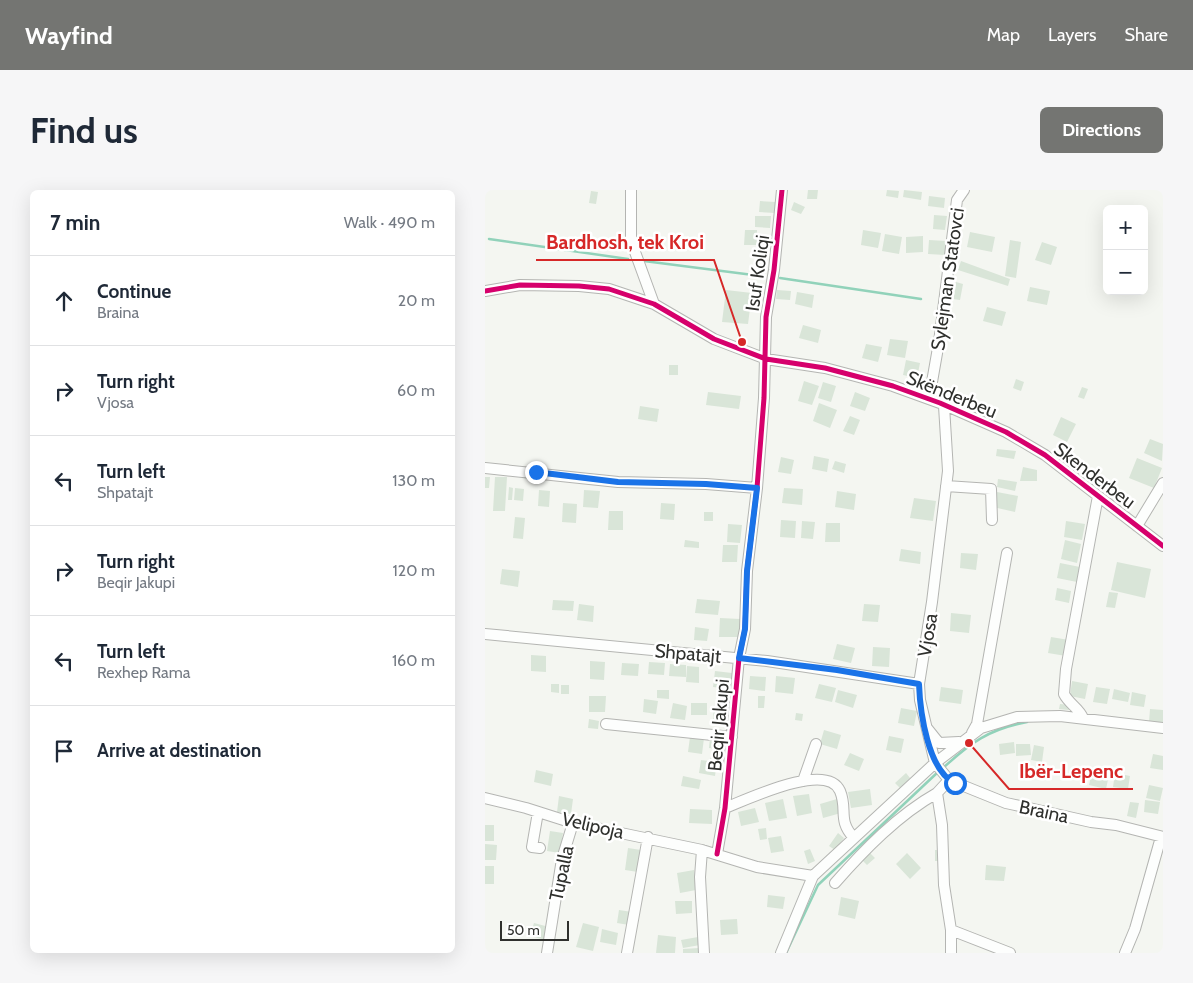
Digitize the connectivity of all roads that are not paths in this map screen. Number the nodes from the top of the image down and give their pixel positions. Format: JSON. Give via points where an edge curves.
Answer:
{"nodes":[{"id":1,"x":631,"y":190,"type":"edge"},
{"id":2,"x":782,"y":190,"type":"edge"},
{"id":3,"x":964,"y":190,"type":"edge"},
{"id":4,"x":485,"y":291,"type":"edge"},
{"id":5,"x":654,"y":304,"type":"junction"},
{"id":6,"x":766,"y":359,"type":"junction"},
{"id":7,"x":929,"y":399,"type":"junction"},
{"id":8,"x":944,"y":406,"type":"junction"},
{"id":9,"x":1006,"y":432,"type":"joint"},
{"id":10,"x":485,"y":468,"type":"edge"},
{"id":11,"x":1163,"y":483,"type":"edge"},
{"id":12,"x":946,"y":486,"type":"junction"},
{"id":13,"x":757,"y":488,"type":"junction"},
{"id":14,"x":1098,"y":496,"type":"junction"},
{"id":15,"x":992,"y":520,"type":"dead end"},
{"id":16,"x":1137,"y":526,"type":"junction"},
{"id":17,"x":1163,"y":546,"type":"edge"},
{"id":18,"x":1007,"y":553,"type":"dead end"},
{"id":19,"x":485,"y":634,"type":"edge"},
{"id":20,"x":739,"y":658,"type":"junction"},
{"id":21,"x":919,"y":684,"type":"junction"},
{"id":22,"x":1083,"y":718,"type":"junction"},
{"id":23,"x":605,"y":724,"type":"dead end"},
{"id":24,"x":925,"y":725,"type":"junction"},
{"id":25,"x":1163,"y":728,"type":"edge"},
{"id":26,"x":971,"y":734,"type":"junction"},
{"id":27,"x":732,"y":737,"type":"junction"},
{"id":28,"x":959,"y":742,"type":"junction"},
{"id":29,"x":815,"y":744,"type":"dead end"},
{"id":30,"x":935,"y":763,"type":"junction"},
{"id":31,"x":947,"y":777,"type":"junction"},
{"id":32,"x":803,"y":781,"type":"junction"},
{"id":33,"x":937,"y":793,"type":"junction"},
{"id":34,"x":485,"y":798,"type":"edge"},
{"id":35,"x":725,"y":808,"type":"junction"},
{"id":36,"x":538,"y":812,"type":"junction"},
{"id":37,"x":573,"y":823,"type":"junction"},
{"id":38,"x":648,"y":837,"type":"junction"},
{"id":39,"x":1162,"y":837,"type":"edge"},
{"id":40,"x":854,"y":838,"type":"junction"},
{"id":41,"x":540,"y":848,"type":"dead end"},
{"id":42,"x":702,"y":850,"type":"junction"},
{"id":43,"x":717,"y":854,"type":"junction"},
{"id":44,"x":813,"y":876,"type":"junction"},
{"id":45,"x":835,"y":883,"type":"dead end"},
{"id":46,"x":951,"y":930,"type":"junction"},
{"id":47,"x":547,"y":953,"type":"edge"},
{"id":48,"x":627,"y":953,"type":"edge"},
{"id":49,"x":704,"y":953,"type":"edge"},
{"id":50,"x":781,"y":953,"type":"edge"},
{"id":51,"x":951,"y":953,"type":"edge"},
{"id":52,"x":1010,"y":953,"type":"edge"},
{"id":53,"x":1125,"y":953,"type":"edge"}],
"edges":[{"from":1,"to":5,"type":"street","via":[[631,241]]},
{"from":2,"to":6,"type":"street","name":"Isuf Koliqi","via":[[766,317]]},
{"from":3,"to":7,"type":"street","name":"Sylejman Statovci","via":[[957,200]]},
{"from":4,"to":5,"type":"street","name":"Skënderbeu","via":[[520,285],[579,286],[609,290]]},
{"from":5,"to":6,"type":"street","name":"Skënderbeu","via":[[714,339]]},
{"from":6,"to":7,"type":"street","name":"Skënderbeu","via":[[825,368]]},
{"from":6,"to":13,"type":"street","name":"Beqir Jakupi"},
{"from":7,"to":8,"type":"street","name":"Skënderbeu"},
{"from":8,"to":9,"type":"street","name":"Skënderbeu"},
{"from":8,"to":12,"type":"street","name":"Vjosa"},
{"from":9,"to":14,"type":"street","name":"Skenderbeu","via":[[1045,455]]},
{"from":10,"to":13,"type":"street","via":[[618,482]]},
{"from":11,"to":16,"type":"street"},
{"from":12,"to":15,"type":"street","via":[[991,489]]},
{"from":12,"to":21,"type":"street","name":"Vjosa"},
{"from":13,"to":20,"type":"street","name":"Beqir Jakupi","via":[[747,571],[745,629]]},
{"from":14,"to":16,"type":"street","name":"Skenderbeu"},
{"from":14,"to":22,"type":"street","via":[[1064,694],[1080,710]]},
{"from":16,"to":17,"type":"street","name":"Skenderbeu"},
{"from":18,"to":26,"type":"street","via":[[977,724]]},
{"from":19,"to":20,"type":"street","name":"Shpatajt"},
{"from":20,"to":21,"type":"street","name":"Shpatajt"},
{"from":20,"to":27,"type":"street","name":"Beqir Jakupi"},
{"from":21,"to":24,"type":"street","name":"Vjosa"},
{"from":22,"to":25,"type":"street"},
{"from":22,"to":26,"type":"street","via":[[1017,716]]},
{"from":23,"to":27,"type":"street"},
{"from":24,"to":28,"type":"street","via":[[939,743]]},
{"from":24,"to":30,"type":"street","name":"Vjosa"},
{"from":26,"to":28,"type":"street"},
{"from":27,"to":35,"type":"street","name":"Beqir Jakupi"},
{"from":28,"to":30,"type":"street"},
{"from":29,"to":32,"type":"street"},
{"from":30,"to":31,"type":"street","name":"Braina"},
{"from":30,"to":40,"type":"street"},
{"from":31,"to":33,"type":"street"},
{"from":31,"to":39,"type":"street","name":"Braina","via":[[1006,803]]},
{"from":32,"to":35,"type":"street"},
{"from":32,"to":40,"type":"street","via":[[823,779],[835,782],[841,796],[844,828]]},
{"from":33,"to":45,"type":"street","via":[[918,804],[851,864]]},
{"from":33,"to":46,"type":"street"},
{"from":34,"to":36,"type":"street","name":"Velipoja"},
{"from":35,"to":43,"type":"street","name":"Beqir Jakupi"},
{"from":36,"to":37,"type":"street","name":"Velipoja"},
{"from":36,"to":41,"type":"street","via":[[532,847]]},
{"from":37,"to":38,"type":"street","name":"Velipoja"},
{"from":37,"to":47,"type":"street","name":"Tupalla","via":[[562,859]]},
{"from":38,"to":42,"type":"street","name":"Velipoja"},
{"from":38,"to":48,"type":"street"},
{"from":39,"to":53,"type":"street"},
{"from":40,"to":44,"type":"street"},
{"from":42,"to":43,"type":"street","name":"Velipoja"},
{"from":42,"to":49,"type":"street"},
{"from":43,"to":44,"type":"street","name":"Velipoja","via":[[757,867]]},
{"from":44,"to":50,"type":"street"},
{"from":46,"to":51,"type":"street"},
{"from":46,"to":52,"type":"street"}]}
